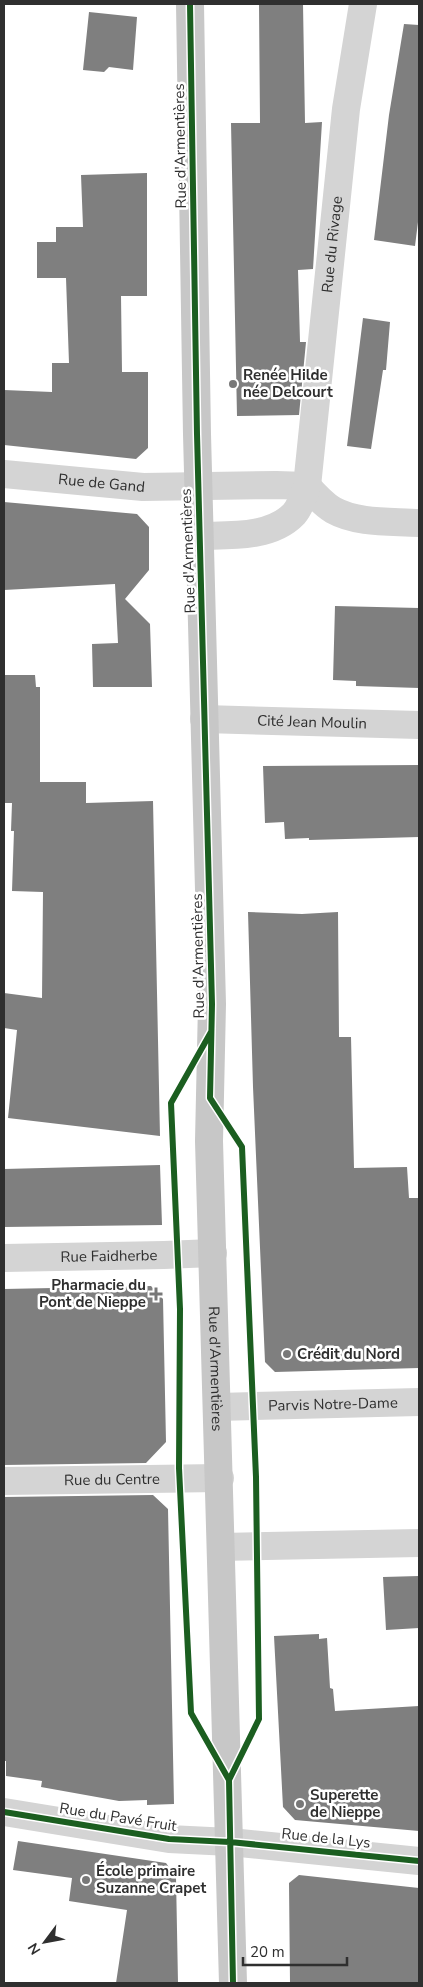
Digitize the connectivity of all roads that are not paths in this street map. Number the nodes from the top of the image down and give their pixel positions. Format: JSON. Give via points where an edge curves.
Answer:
{"nodes":[{"id":1,"x":190,"y":4,"type":"edge"},
{"id":2,"x":363,"y":4,"type":"edge"},
{"id":3,"x":4,"y":474,"type":"edge"},
{"id":4,"x":307,"y":486,"type":"junction"},
{"id":5,"x":199,"y":487,"type":"junction"},
{"id":6,"x":419,"y":523,"type":"edge"},
{"id":7,"x":200,"y":536,"type":"junction"},
{"id":8,"x":204,"y":719,"type":"junction"},
{"id":9,"x":419,"y":725,"type":"edge"},
{"id":10,"x":213,"y":1253,"type":"junction"},
{"id":11,"x":4,"y":1258,"type":"edge"},
{"id":12,"x":419,"y":1402,"type":"edge"},
{"id":13,"x":217,"y":1407,"type":"junction"},
{"id":14,"x":220,"y":1478,"type":"junction"},
{"id":15,"x":4,"y":1481,"type":"edge"},
{"id":16,"x":419,"y":1542,"type":"edge"},
{"id":17,"x":221,"y":1547,"type":"junction"},
{"id":18,"x":4,"y":1812,"type":"edge"},
{"id":19,"x":230,"y":1842,"type":"junction"},
{"id":20,"x":419,"y":1861,"type":"edge"},
{"id":21,"x":233,"y":1983,"type":"edge"}],
"edges":[{"from":1,"to":5,"type":"main road","name":"Rue d'Armentières"},
{"from":2,"to":4,"type":"street","name":"Rue du Rivage","via":[[346,109]]},
{"from":3,"to":5,"type":"street","name":"Rue de Gand","via":[[143,488]]},
{"from":4,"to":5,"type":"street"},
{"from":4,"to":6,"type":"street","via":[[327,506],[343,514],[369,520]]},
{"from":4,"to":7,"type":"street","name":"Rue du Rivage","via":[[294,514],[276,526],[249,533]]},
{"from":5,"to":7,"type":"main road","name":"Rue d'Armentières"},
{"from":7,"to":8,"type":"main road","name":"Rue d'Armentières"},
{"from":8,"to":9,"type":"street","name":"Cité Jean Moulin"},
{"from":8,"to":10,"type":"main road","name":"Rue d'Armentières","via":[[212,1004],[210,1141]]},
{"from":10,"to":11,"type":"street","name":"Rue Faidherbe"},
{"from":10,"to":13,"type":"main road","name":"Rue d'Armentières"},
{"from":12,"to":13,"type":"street","name":"Parvis Notre-Dame"},
{"from":13,"to":14,"type":"main road","name":"Rue d'Armentières"},
{"from":14,"to":15,"type":"street","name":"Rue du Centre"},
{"from":14,"to":17,"type":"main road","name":"Rue d'Armentières"},
{"from":16,"to":17,"type":"street"},
{"from":17,"to":19,"type":"main road","name":"Rue d'Armentières"},
{"from":18,"to":19,"type":"street","name":"Rue du Pavé Fruit","via":[[169,1838]]},
{"from":19,"to":20,"type":"street","name":"Rue de la Lys"},
{"from":19,"to":21,"type":"main road","name":"Rue d'Armentières"}]}
